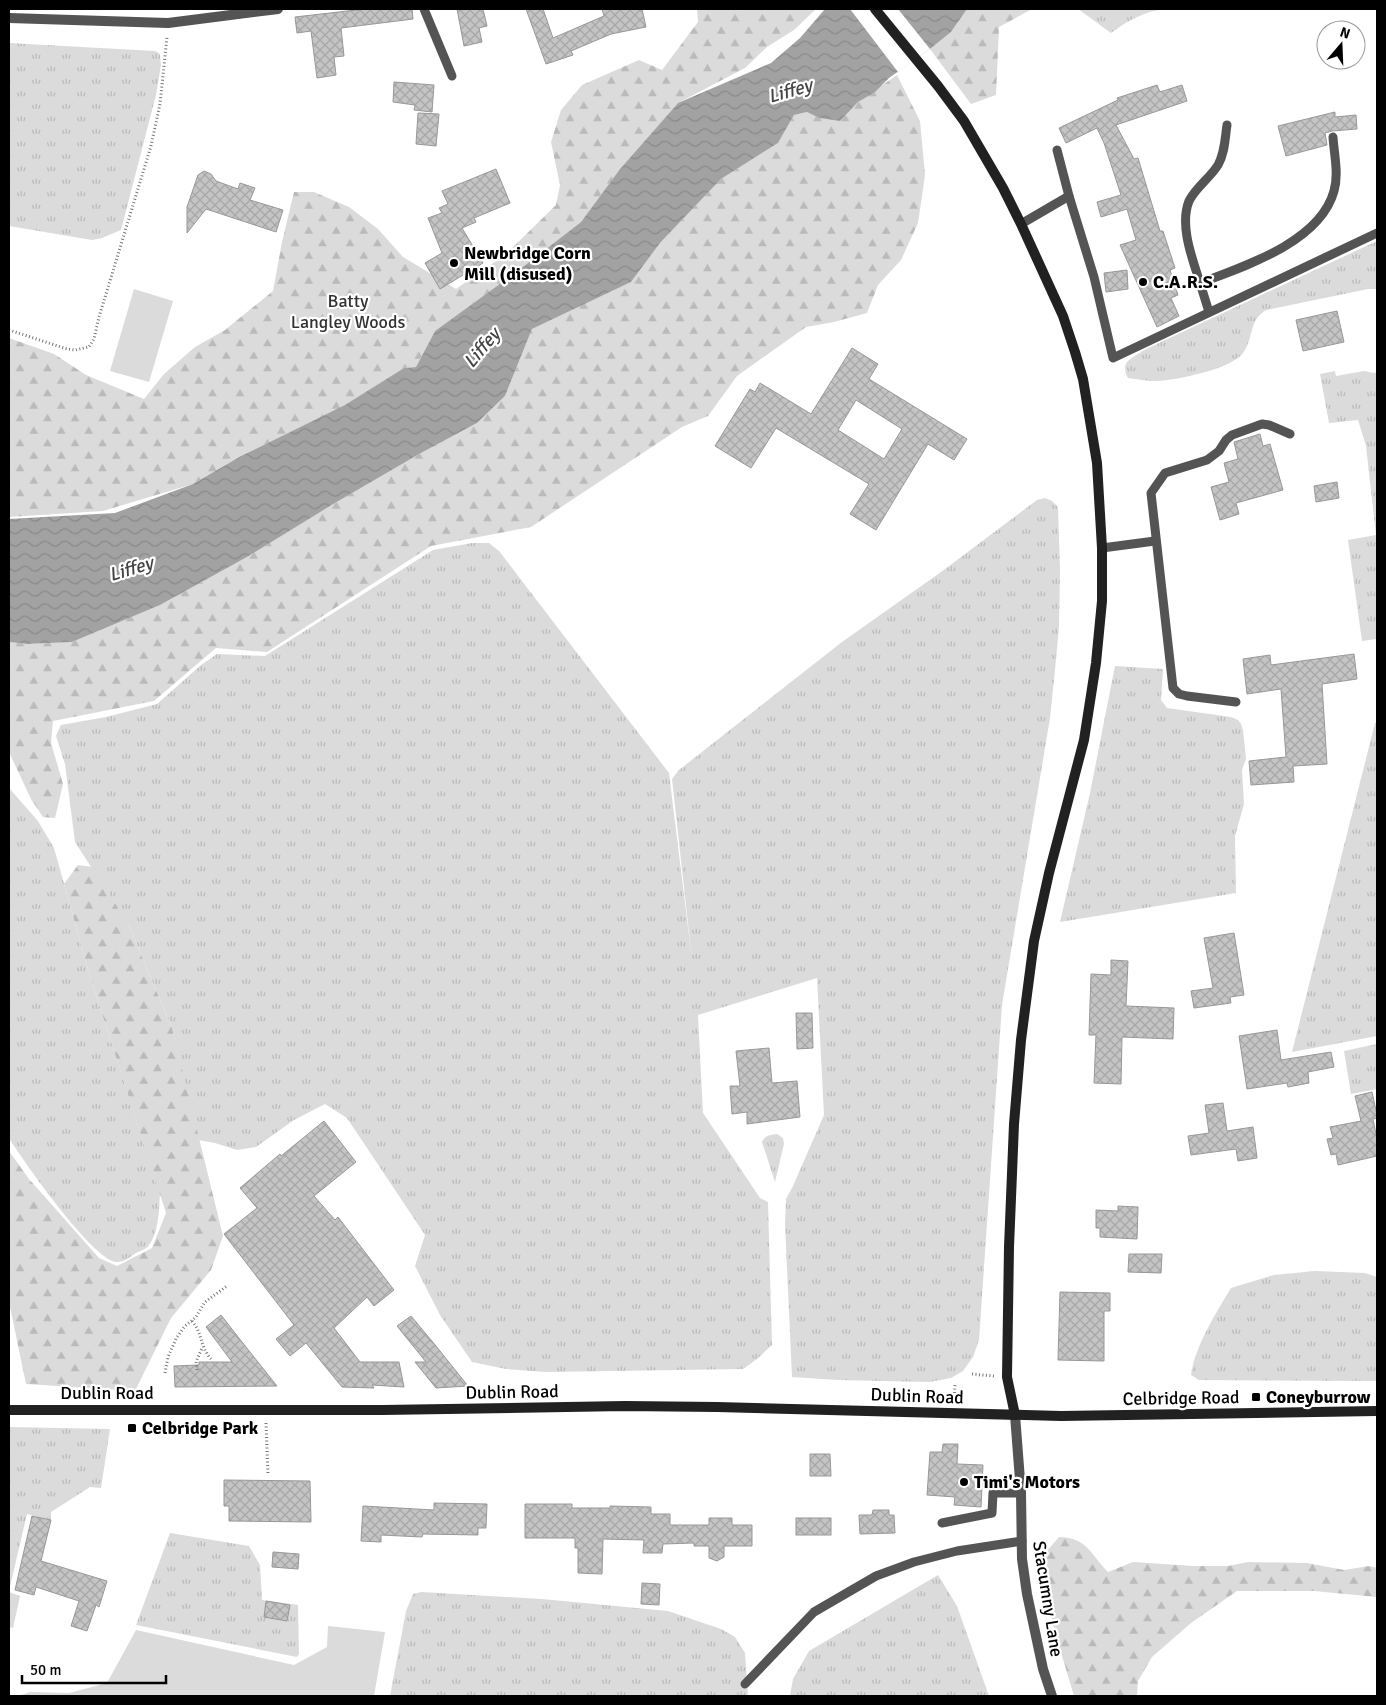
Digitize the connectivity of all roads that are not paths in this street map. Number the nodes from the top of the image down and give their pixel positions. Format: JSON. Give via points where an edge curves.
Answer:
{"nodes":[{"id":1,"x":278,"y":9,"type":"edge"},
{"id":2,"x":424,"y":9,"type":"edge"},
{"id":3,"x":875,"y":9,"type":"edge"},
{"id":4,"x":9,"y":18,"type":"edge"},
{"id":5,"x":452,"y":76,"type":"dead end"},
{"id":6,"x":1227,"y":124,"type":"dead end"},
{"id":7,"x":1333,"y":137,"type":"dead end"},
{"id":8,"x":1057,"y":150,"type":"dead end"},
{"id":9,"x":1069,"y":196,"type":"junction"},
{"id":10,"x":1021,"y":224,"type":"junction"},
{"id":11,"x":1377,"y":233,"type":"edge"},
{"id":12,"x":1200,"y":283,"type":"junction"},
{"id":13,"x":1209,"y":312,"type":"junction"},
{"id":14,"x":1290,"y":434,"type":"dead end"},
{"id":15,"x":1156,"y":541,"type":"junction"},
{"id":16,"x":1102,"y":548,"type":"junction"},
{"id":17,"x":1236,"y":702,"type":"dead end"},
{"id":18,"x":9,"y":1410,"type":"edge"},
{"id":19,"x":1377,"y":1411,"type":"edge"},
{"id":20,"x":1015,"y":1416,"type":"junction"},
{"id":21,"x":1021,"y":1493,"type":"junction"},
{"id":22,"x":942,"y":1523,"type":"dead end"},
{"id":23,"x":1022,"y":1541,"type":"junction"},
{"id":24,"x":745,"y":1684,"type":"dead end"},
{"id":25,"x":1052,"y":1696,"type":"edge"}],
"edges":[{"from":1,"to":4,"type":"street","via":[[168,22]]},
{"from":2,"to":5,"type":"lane"},
{"from":3,"to":10,"type":"main road","via":[[964,121]]},
{"from":6,"to":12,"type":"lane","via":[[1223,156],[1189,202],[1186,217],[1186,237]]},
{"from":7,"to":12,"type":"lane","via":[[1336,180],[1318,222],[1270,255]]},
{"from":8,"to":9,"type":"lane"},
{"from":9,"to":10,"type":"lane"},
{"from":9,"to":13,"type":"lane","via":[[1094,277],[1113,358]]},
{"from":10,"to":16,"type":"main road","via":[[1063,316],[1083,379],[1097,463]]},
{"from":11,"to":13,"type":"lane"},
{"from":12,"to":13,"type":"lane"},
{"from":14,"to":15,"type":"lane","via":[[1262,424],[1232,436],[1207,460],[1165,473],[1150,493]]},
{"from":15,"to":16,"type":"lane"},
{"from":15,"to":17,"type":"lane","via":[[1173,688],[1187,696]]},
{"from":16,"to":20,"type":"main road","via":[[1100,633],[1084,740],[1034,941],[1020,1040],[1009,1247],[1007,1377]]},
{"from":18,"to":20,"type":"main road","name":"Dublin Road","via":[[717,1407]]},
{"from":19,"to":20,"type":"main road","name":"Celbridge Road"},
{"from":20,"to":21,"type":"street","name":"Stacumny Lane"},
{"from":21,"to":22,"type":"lane","via":[[993,1493],[992,1513]]},
{"from":21,"to":23,"type":"street","name":"Stacumny Lane"},
{"from":23,"to":24,"type":"lane","via":[[957,1551],[876,1576],[814,1612]]},
{"from":23,"to":25,"type":"street","name":"Stacumny Lane","via":[[1028,1594],[1043,1669]]}]}
